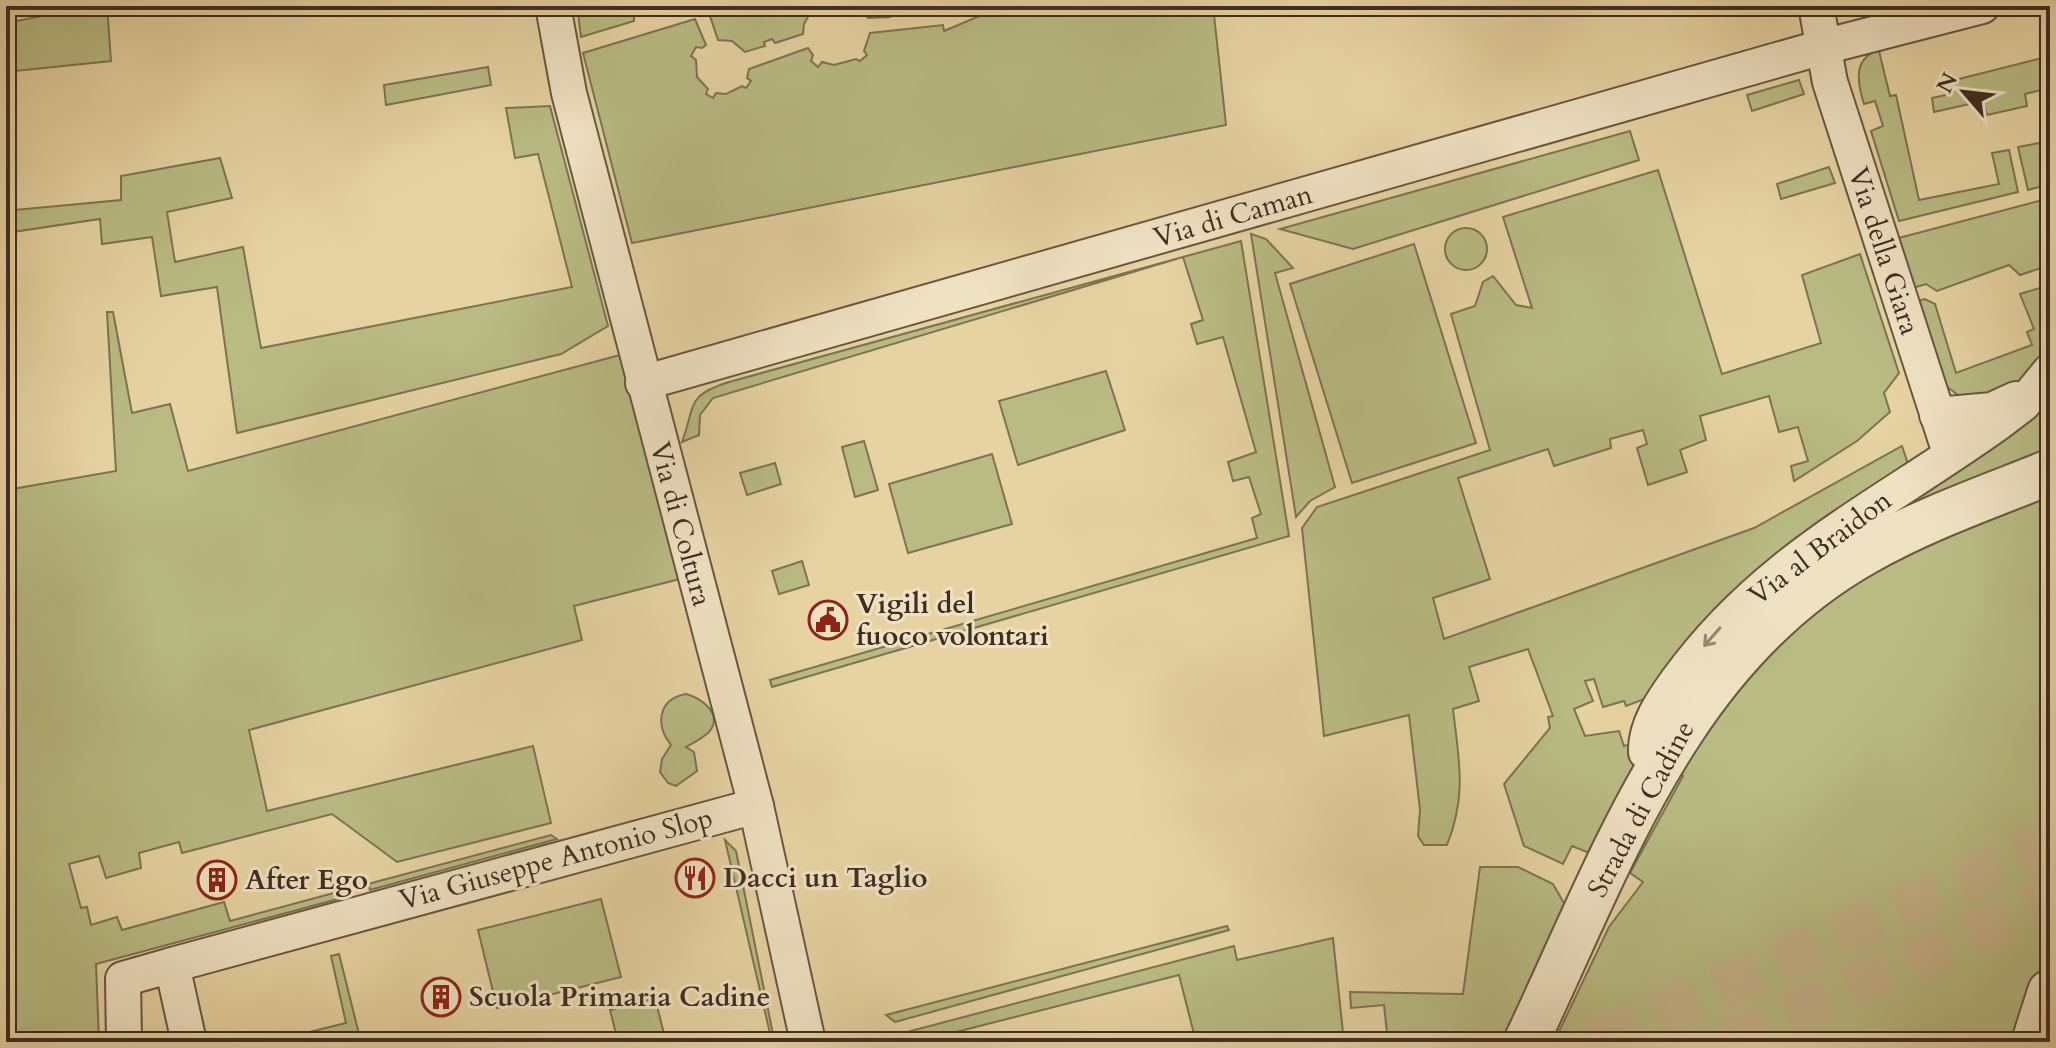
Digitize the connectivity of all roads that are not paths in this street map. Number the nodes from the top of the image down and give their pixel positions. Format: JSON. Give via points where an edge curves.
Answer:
{"nodes":[{"id":1,"x":553,"y":6,"type":"edge"},
{"id":2,"x":1816,"y":6,"type":"edge"},
{"id":3,"x":1982,"y":6,"type":"edge"},
{"id":4,"x":1823,"y":47,"type":"junction"},
{"id":5,"x":2050,"y":371,"type":"edge"},
{"id":6,"x":643,"y":383,"type":"junction"},
{"id":7,"x":1937,"y":415,"type":"junction"},
{"id":8,"x":1950,"y":453,"type":"junction"},
{"id":9,"x":2050,"y":472,"type":"edge"},
{"id":10,"x":1659,"y":762,"type":"junction"},
{"id":11,"x":756,"y":806,"type":"junction"},
{"id":12,"x":172,"y":965,"type":"junction"},
{"id":13,"x":2050,"y":992,"type":"edge"},
{"id":14,"x":124,"y":1042,"type":"edge"},
{"id":15,"x":189,"y":1042,"type":"edge"},
{"id":16,"x":808,"y":1042,"type":"edge"},
{"id":17,"x":1526,"y":1042,"type":"edge"},
{"id":18,"x":2034,"y":1042,"type":"edge"}],
"edges":[{"from":1,"to":6,"type":"street","name":"Via di Coltura","via":[[569,93]]},
{"from":2,"to":4,"type":"street","name":"Via della Giara"},
{"from":3,"to":4,"type":"street"},
{"from":4,"to":6,"type":"street","name":"Via di Caman"},
{"from":4,"to":7,"type":"street","name":"Via della Giara"},
{"from":5,"to":7,"type":"street","name":"Via al Braidon","via":[[2012,402],[1992,410]]},
{"from":5,"to":8,"type":"street","name":"Via al Braidon","via":[[2023,404]]},
{"from":6,"to":11,"type":"street","name":"Via di Coltura"},
{"from":7,"to":8,"type":"street","name":"Via della Giara"},
{"from":8,"to":10,"type":"street","name":"Via al Braidon","one_way":true,"via":[[1816,543],[1723,624],[1653,722],[1646,752]]},
{"from":9,"to":10,"type":"street","name":"Strada di Cadine","via":[[1905,532],[1828,577],[1730,662]]},
{"from":10,"to":17,"type":"street","name":"Strada di Cadine"},
{"from":11,"to":12,"type":"street","name":"Via Giuseppe Antonio Slop"},
{"from":11,"to":16,"type":"street","name":"Via di Coltura"},
{"from":12,"to":14,"type":"street","name":"Via Giuseppe Antonio Slop","via":[[123,979]]},
{"from":12,"to":15,"type":"street"},
{"from":13,"to":18,"type":"street"}]}
